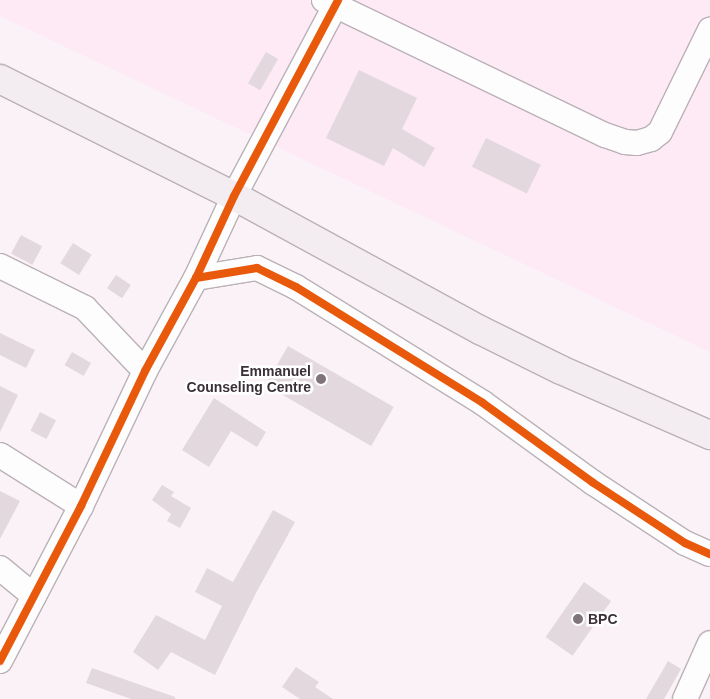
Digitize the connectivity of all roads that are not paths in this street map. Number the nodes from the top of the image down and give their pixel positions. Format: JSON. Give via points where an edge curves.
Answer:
{"nodes":[{"id":1,"x":332,"y":2,"type":"edge"},
{"id":2,"x":710,"y":30,"type":"edge"},
{"id":3,"x":0,"y":79,"type":"edge"},
{"id":4,"x":234,"y":196,"type":"junction"},
{"id":5,"x":0,"y":266,"type":"edge"},
{"id":6,"x":196,"y":278,"type":"junction"},
{"id":7,"x":561,"y":370,"type":"junction"},
{"id":8,"x":145,"y":371,"type":"junction"},
{"id":9,"x":710,"y":435,"type":"edge"},
{"id":10,"x":710,"y":454,"type":"edge"},
{"id":11,"x":0,"y":455,"type":"edge"},
{"id":12,"x":81,"y":506,"type":"junction"},
{"id":13,"x":710,"y":554,"type":"edge"},
{"id":14,"x":0,"y":568,"type":"edge"},
{"id":15,"x":34,"y":596,"type":"junction"},
{"id":16,"x":710,"y":643,"type":"edge"},
{"id":17,"x":0,"y":661,"type":"edge"},
{"id":18,"x":685,"y":699,"type":"edge"}],
"edges":[{"from":1,"to":2,"type":"street","via":[[605,135],[637,143],[660,132]]},
{"from":1,"to":4,"type":"street"},
{"from":3,"to":4,"type":"main road"},
{"from":4,"to":6,"type":"street"},
{"from":4,"to":7,"type":"main road","via":[[480,330]]},
{"from":5,"to":8,"type":"street","via":[[85,308]]},
{"from":6,"to":8,"type":"street"},
{"from":6,"to":13,"type":"street","via":[[257,268],[296,287],[483,404],[592,482],[678,538]]},
{"from":7,"to":9,"type":"main road"},
{"from":7,"to":10,"type":"main road","via":[[603,400]]},
{"from":8,"to":12,"type":"street"},
{"from":11,"to":12,"type":"street"},
{"from":12,"to":15,"type":"street"},
{"from":14,"to":15,"type":"street"},
{"from":15,"to":17,"type":"street"},
{"from":16,"to":18,"type":"street"}]}
